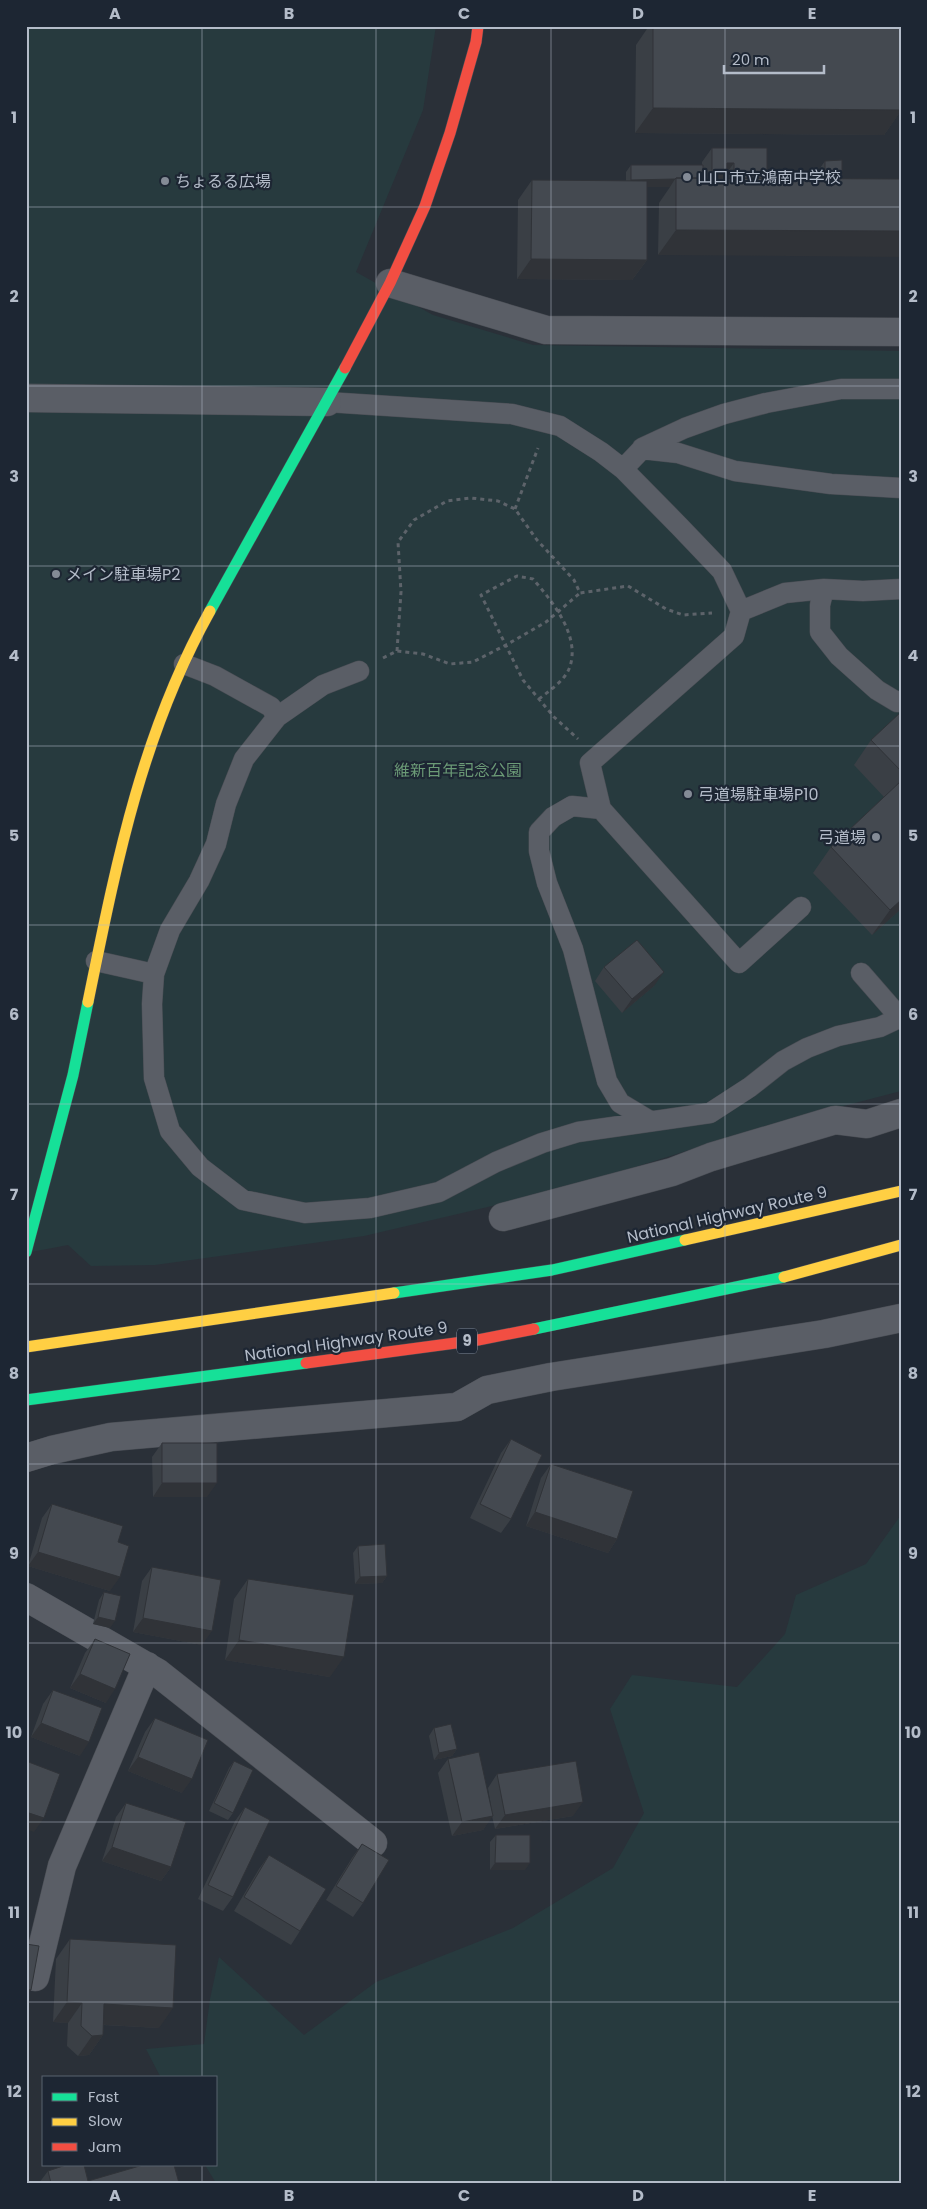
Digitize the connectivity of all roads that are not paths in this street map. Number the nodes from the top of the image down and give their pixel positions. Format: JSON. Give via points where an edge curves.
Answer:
{"nodes":[{"id":1,"x":478,"y":26,"type":"edge"},
{"id":2,"x":390,"y":283,"type":"junction"},
{"id":3,"x":901,"y":332,"type":"edge"},
{"id":4,"x":901,"y":389,"type":"edge"},
{"id":5,"x":26,"y":398,"type":"edge"},
{"id":6,"x":327,"y":402,"type":"junction"},
{"id":7,"x":642,"y":448,"type":"junction"},
{"id":8,"x":624,"y":469,"type":"junction"},
{"id":9,"x":901,"y":488,"type":"edge"},
{"id":10,"x":824,"y":589,"type":"junction"},
{"id":11,"x":901,"y":589,"type":"edge"},
{"id":12,"x":741,"y":611,"type":"junction"},
{"id":13,"x":184,"y":664,"type":"junction"},
{"id":14,"x":359,"y":671,"type":"road end"},
{"id":15,"x":901,"y":701,"type":"edge"},
{"id":16,"x":277,"y":717,"type":"junction"},
{"id":17,"x":601,"y":809,"type":"junction"},
{"id":18,"x":801,"y":907,"type":"dead end"},
{"id":19,"x":96,"y":961,"type":"junction"},
{"id":20,"x":861,"y":973,"type":"dead end"},
{"id":21,"x":154,"y":974,"type":"junction"},
{"id":22,"x":900,"y":1019,"type":"edge"},
{"id":23,"x":901,"y":1113,"type":"edge"},
{"id":24,"x":650,"y":1121,"type":"junction"},
{"id":25,"x":901,"y":1191,"type":"edge"},
{"id":26,"x":503,"y":1217,"type":"dead end"},
{"id":27,"x":901,"y":1245,"type":"edge"},
{"id":28,"x":26,"y":1252,"type":"edge"},
{"id":29,"x":901,"y":1318,"type":"edge"},
{"id":30,"x":26,"y":1347,"type":"edge"},
{"id":31,"x":26,"y":1400,"type":"edge"},
{"id":32,"x":26,"y":1458,"type":"edge"},
{"id":33,"x":26,"y":1597,"type":"edge"},
{"id":34,"x":147,"y":1666,"type":"junction"},
{"id":35,"x":373,"y":1843,"type":"dead end"},
{"id":36,"x":35,"y":1977,"type":"edge"}],
"edges":[{"from":1,"to":2,"type":"main road","via":[[450,133],[425,206]]},
{"from":2,"to":3,"type":"street","via":[[546,330]]},
{"from":2,"to":6,"type":"main road"},
{"from":4,"to":7,"type":"lane","via":[[841,390],[766,403],[685,428]]},
{"from":5,"to":6,"type":"street"},
{"from":6,"to":8,"type":"lane","via":[[512,414],[560,426]]},
{"from":6,"to":13,"type":"main road","via":[[194,640]]},
{"from":7,"to":8,"type":"lane"},
{"from":7,"to":9,"type":"lane","via":[[678,453],[735,470],[830,484]]},
{"from":8,"to":12,"type":"lane","via":[[722,572]]},
{"from":10,"to":11,"type":"lane"},
{"from":10,"to":12,"type":"lane","via":[[785,593]]},
{"from":10,"to":15,"type":"lane","via":[[820,605],[820,632],[839,656],[877,690]]},
{"from":12,"to":17,"type":"lane","via":[[734,636],[590,763]]},
{"from":13,"to":16,"type":"lane","via":[[215,676],[271,707]]},
{"from":13,"to":19,"type":"main road","via":[[160,718],[137,785],[116,859]]},
{"from":14,"to":16,"type":"lane","via":[[323,685]]},
{"from":16,"to":21,"type":"lane","via":[[244,760],[226,804],[216,844],[170,930]]},
{"from":17,"to":18,"type":"lane","via":[[740,963]]},
{"from":17,"to":24,"type":"lane","via":[[572,806],[553,817],[539,832],[539,851],[547,884],[573,949],[607,1081],[620,1103]]},
{"from":19,"to":21,"type":"lane"},
{"from":19,"to":28,"type":"main road","via":[[73,1075]]},
{"from":20,"to":22,"type":"lane"},
{"from":21,"to":24,"type":"lane","via":[[154,1078],[170,1131],[200,1167],[244,1200],[305,1213],[370,1208],[439,1192],[496,1162],[542,1143],[578,1132]]},
{"from":22,"to":24,"type":"lane","via":[[807,1048],[782,1061],[710,1113]]},
{"from":23,"to":26,"type":"street","via":[[867,1124],[835,1120],[672,1172]]},
{"from":25,"to":30,"type":"main road","name":"National Highway Route 9","via":[[552,1270]]},
{"from":27,"to":31,"type":"main road","name":"National Highway Route 9","number":"9","via":[[768,1281],[478,1340]]},
{"from":29,"to":32,"type":"street","via":[[824,1334],[487,1390],[457,1407],[111,1437]]},
{"from":33,"to":34,"type":"street"},
{"from":34,"to":35,"type":"street"},
{"from":34,"to":36,"type":"street","via":[[62,1866]]}]}
